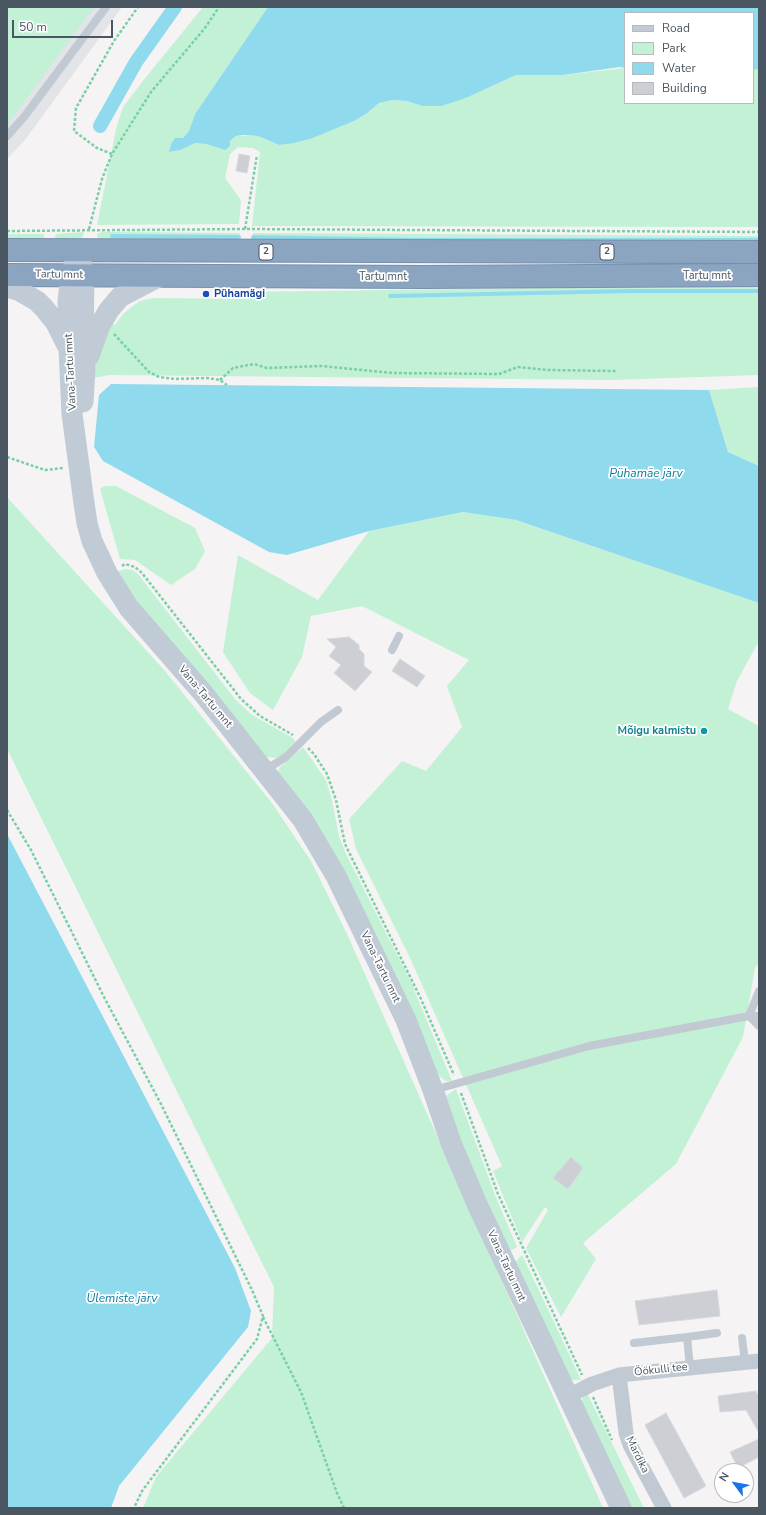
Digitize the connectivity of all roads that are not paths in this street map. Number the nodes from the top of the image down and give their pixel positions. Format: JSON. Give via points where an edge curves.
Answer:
{"nodes":[{"id":1,"x":106,"y":7,"type":"edge"},
{"id":2,"x":7,"y":136,"type":"edge"},
{"id":3,"x":7,"y":250,"type":"edge"},
{"id":4,"x":78,"y":251,"type":"junction"},
{"id":5,"x":759,"y":252,"type":"edge"},
{"id":6,"x":7,"y":275,"type":"edge"},
{"id":7,"x":78,"y":276,"type":"junction"},
{"id":8,"x":160,"y":276,"type":"junction"},
{"id":9,"x":759,"y":276,"type":"edge"},
{"id":10,"x":7,"y":287,"type":"edge"},
{"id":11,"x":69,"y":349,"type":"junction"},
{"id":12,"x":85,"y":368,"type":"junction"},
{"id":13,"x":80,"y":468,"type":"junction"},
{"id":14,"x":399,"y":636,"type":"dead end"},
{"id":15,"x":392,"y":650,"type":"dead end"},
{"id":16,"x":338,"y":710,"type":"dead end"},
{"id":17,"x":265,"y":770,"type":"junction"},
{"id":18,"x":759,"y":991,"type":"edge"},
{"id":19,"x":749,"y":1016,"type":"junction"},
{"id":20,"x":759,"y":1016,"type":"edge"},
{"id":21,"x":759,"y":1026,"type":"edge"},
{"id":22,"x":433,"y":1090,"type":"junction"},
{"id":23,"x":717,"y":1333,"type":"dead end"},
{"id":24,"x":686,"y":1337,"type":"junction"},
{"id":25,"x":742,"y":1338,"type":"dead end"},
{"id":26,"x":634,"y":1343,"type":"dead end"},
{"id":27,"x":752,"y":1361,"type":"edge"},
{"id":28,"x":690,"y":1367,"type":"junction"},
{"id":29,"x":619,"y":1375,"type":"junction"},
{"id":30,"x":567,"y":1397,"type":"junction"},
{"id":31,"x":621,"y":1508,"type":"edge"},
{"id":32,"x":664,"y":1508,"type":"edge"}],
"edges":[{"from":1,"to":2,"type":"lane"},
{"from":3,"to":4,"type":"highway","number":"2"},
{"from":4,"to":5,"type":"highway","number":"2"},
{"from":4,"to":7,"type":"street"},
{"from":6,"to":7,"type":"highway","name":"Tartu mnt","number":"2"},
{"from":7,"to":8,"type":"highway","name":"Tartu mnt","number":"2"},
{"from":7,"to":11,"type":"street","name":"Vana-Tartu mnt","via":[[68,301]]},
{"from":7,"to":12,"type":"street","name":"Vana-Tartu mnt"},
{"from":8,"to":9,"type":"highway","name":"Tartu mnt","number":"2"},
{"from":8,"to":12,"type":"street","via":[[120,297],[109,310],[91,346]]},
{"from":10,"to":11,"type":"street","via":[[37,300],[50,313]]},
{"from":11,"to":13,"type":"street","name":"Vana-Tartu mnt","via":[[72,414]]},
{"from":12,"to":13,"type":"street","name":"Vana-Tartu mnt"},
{"from":13,"to":17,"type":"street","name":"Vana-Tartu mnt","via":[[87,523],[92,541],[118,593]]},
{"from":14,"to":15,"type":"lane"},
{"from":16,"to":17,"type":"lane","via":[[321,722],[286,757]]},
{"from":17,"to":22,"type":"street","name":"Vana-Tartu mnt","via":[[303,820],[336,876],[406,1020]]},
{"from":18,"to":19,"type":"lane"},
{"from":19,"to":20,"type":"lane"},
{"from":19,"to":21,"type":"lane"},
{"from":19,"to":22,"type":"lane","via":[[589,1046]]},
{"from":22,"to":30,"type":"street","name":"Vana-Tartu mnt","via":[[451,1143],[477,1204]]},
{"from":23,"to":24,"type":"lane"},
{"from":24,"to":26,"type":"lane"},
{"from":24,"to":28,"type":"lane"},
{"from":25,"to":27,"type":"lane"},
{"from":27,"to":28,"type":"street","name":"Öökulli tee"},
{"from":28,"to":29,"type":"street","name":"Öökulli tee"},
{"from":29,"to":30,"type":"street","name":"Öökulli tee","via":[[601,1380]]},
{"from":29,"to":32,"type":"street","name":"Mardika","via":[[626,1433],[630,1445]]},
{"from":30,"to":31,"type":"street","name":"Vana-Tartu mnt"}]}
